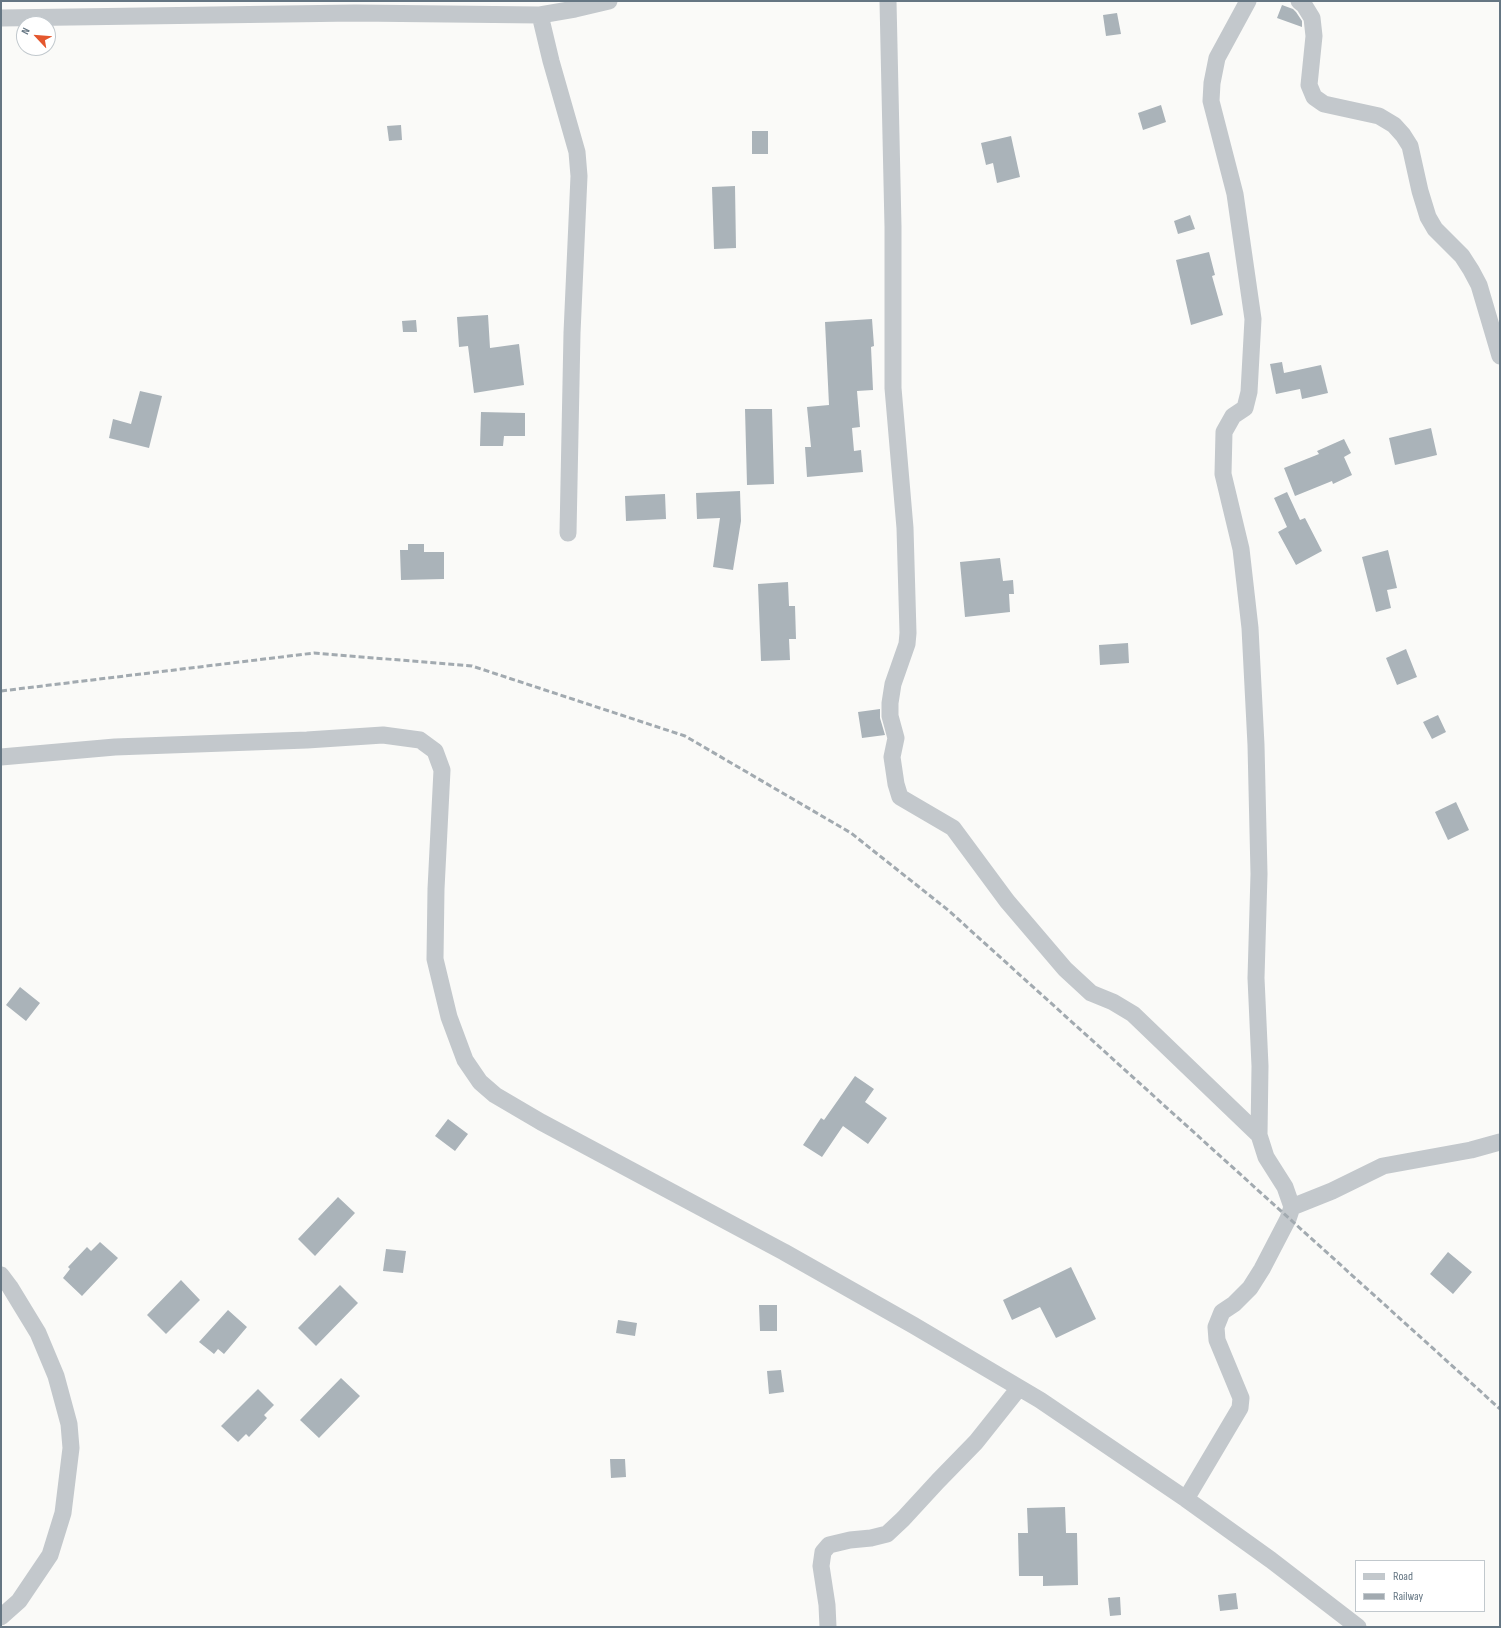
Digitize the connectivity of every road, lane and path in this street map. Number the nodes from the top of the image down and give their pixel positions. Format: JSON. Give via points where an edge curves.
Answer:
{"nodes":[{"id":1,"x":609,"y":1,"type":"edge"},
{"id":2,"x":888,"y":1,"type":"edge"},
{"id":3,"x":1248,"y":1,"type":"edge"},
{"id":4,"x":1299,"y":1,"type":"edge"},
{"id":5,"x":355,"y":7,"type":"edge"},
{"id":6,"x":540,"y":15,"type":"junction"},
{"id":7,"x":1,"y":18,"type":"edge"},
{"id":8,"x":1500,"y":356,"type":"edge"},
{"id":9,"x":568,"y":533,"type":"dead end"},
{"id":10,"x":1,"y":757,"type":"edge"},
{"id":11,"x":1260,"y":1135,"type":"junction"},
{"id":12,"x":1500,"y":1142,"type":"edge"},
{"id":13,"x":1292,"y":1207,"type":"junction"},
{"id":14,"x":1,"y":1275,"type":"edge"},
{"id":15,"x":1019,"y":1388,"type":"junction"},
{"id":16,"x":1186,"y":1499,"type":"junction"},
{"id":17,"x":1,"y":1617,"type":"edge"},
{"id":18,"x":828,"y":1627,"type":"edge"},
{"id":19,"x":1358,"y":1627,"type":"edge"}],
"edges":[{"from":1,"to":6,"type":"street","via":[[575,10]]},
{"from":2,"to":11,"type":"street","via":[[893,227],[893,388],[906,528],[908,633],[890,703],[890,716],[896,738],[892,757],[900,797],[953,828],[1007,902],[1065,969],[1091,993],[1133,1014]]},
{"from":3,"to":11,"type":"street","via":[[1217,58],[1211,101],[1236,194],[1253,320],[1249,392],[1245,408],[1233,416],[1224,432],[1223,474],[1241,550],[1250,628],[1259,874],[1256,978]]},
{"from":4,"to":8,"type":"street","via":[[1312,18],[1314,36],[1309,85],[1314,97],[1324,104],[1379,116],[1403,135],[1410,146],[1428,217],[1435,229],[1462,256],[1474,275]]},
{"from":5,"to":6,"type":"street"},
{"from":5,"to":7,"type":"street"},
{"from":6,"to":9,"type":"street","via":[[577,152],[579,176],[572,333]]},
{"from":10,"to":15,"type":"street","via":[[115,747],[383,735],[420,740],[435,752],[442,770],[435,959],[449,1017],[466,1060],[480,1082],[495,1096],[784,1252]]},
{"from":11,"to":13,"type":"street","via":[[1266,1157],[1285,1187]]},
{"from":12,"to":13,"type":"street","via":[[1472,1150],[1383,1166]]},
{"from":13,"to":16,"type":"street","via":[[1250,1288],[1222,1312],[1216,1326],[1217,1340],[1241,1398],[1240,1408]]},
{"from":14,"to":17,"type":"street","via":[[38,1333],[56,1376],[69,1424],[71,1448],[63,1513],[50,1555],[19,1601]]},
{"from":15,"to":16,"type":"street"},
{"from":15,"to":18,"type":"street","via":[[976,1442],[887,1534],[829,1545],[823,1552],[821,1566]]},
{"from":16,"to":19,"type":"street"}]}
